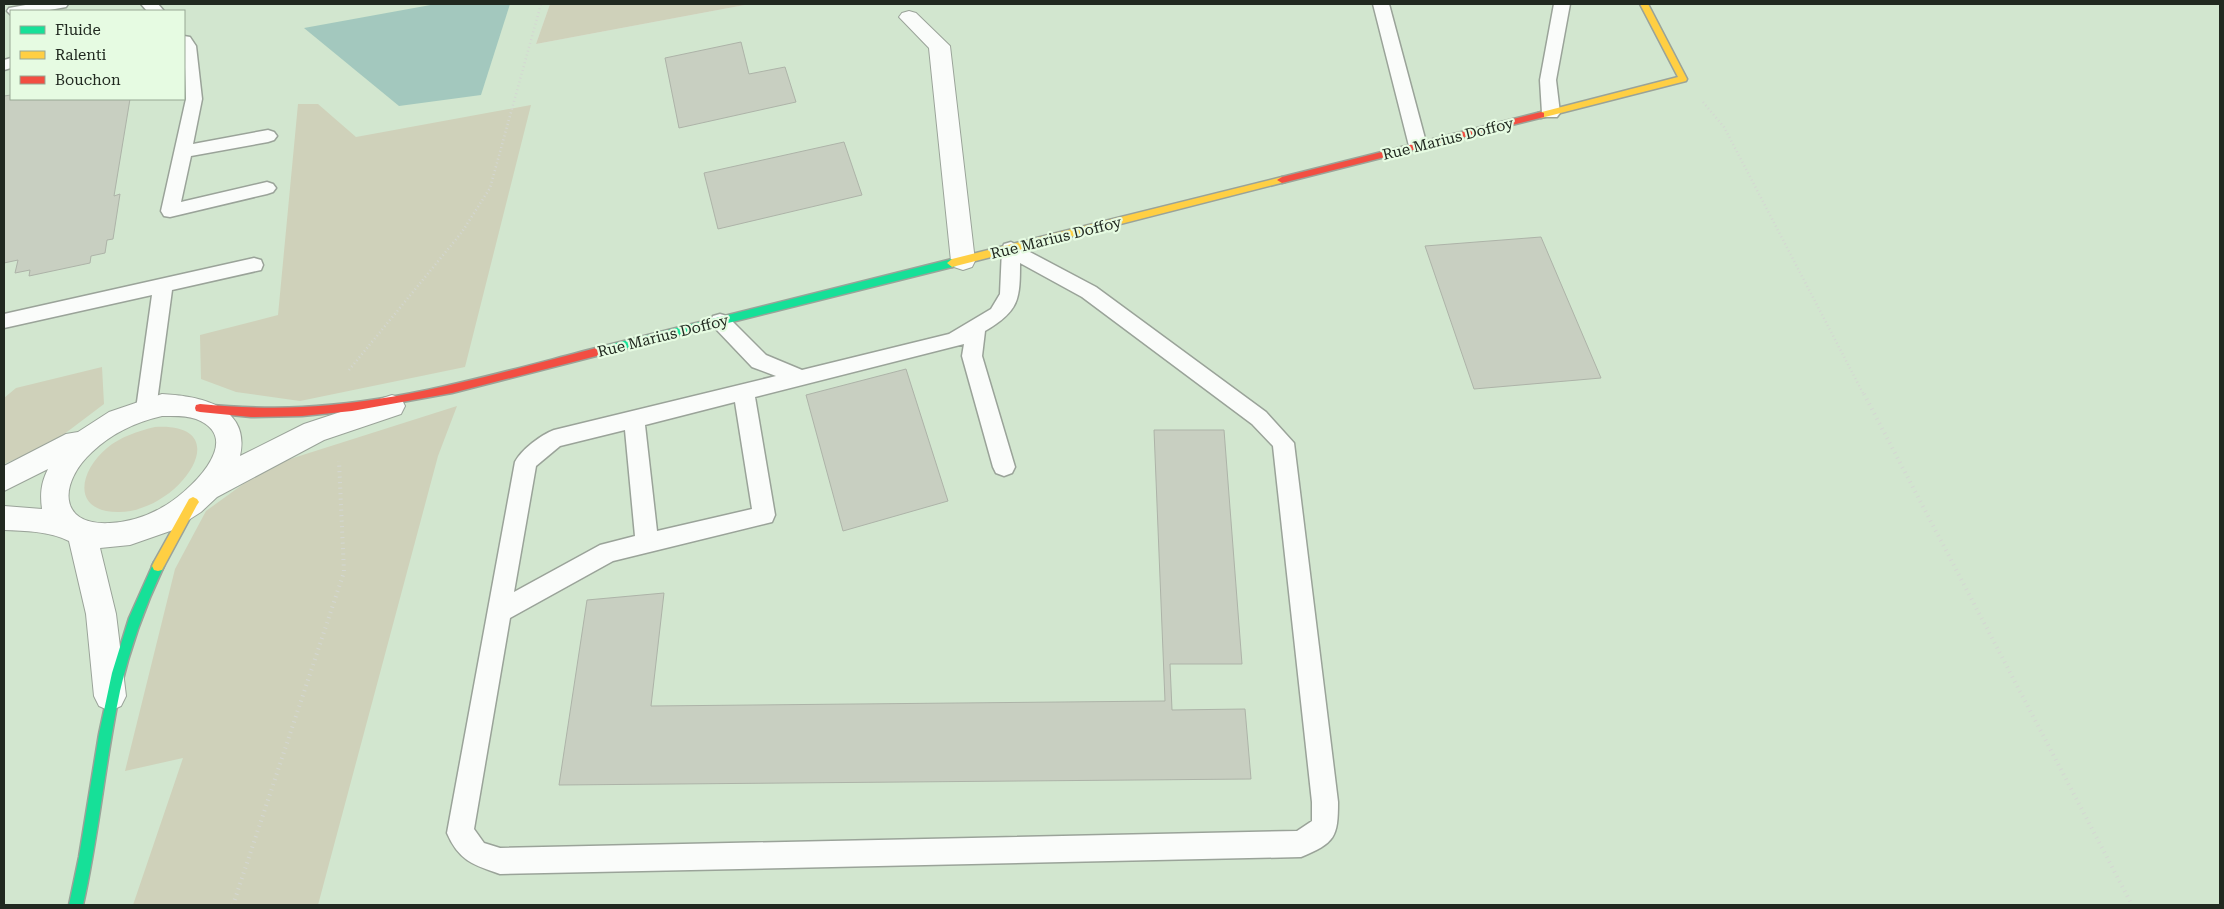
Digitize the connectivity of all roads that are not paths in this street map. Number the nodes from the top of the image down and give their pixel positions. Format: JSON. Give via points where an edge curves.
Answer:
{"nodes":[{"id":1,"x":60,"y":4,"type":"edge"},
{"id":2,"x":1381,"y":4,"type":"edge"},
{"id":3,"x":1562,"y":4,"type":"edge"},
{"id":4,"x":1644,"y":4,"type":"edge"},
{"id":5,"x":21,"y":10,"type":"edge"},
{"id":6,"x":909,"y":16,"type":"dead end"},
{"id":7,"x":185,"y":42,"type":"edge"},
{"id":8,"x":1551,"y":113,"type":"junction"},
{"id":9,"x":268,"y":136,"type":"dead end"},
{"id":10,"x":1418,"y":146,"type":"junction"},
{"id":11,"x":182,"y":152,"type":"junction"},
{"id":12,"x":267,"y":188,"type":"dead end"},
{"id":13,"x":1011,"y":249,"type":"junction"},
{"id":14,"x":963,"y":261,"type":"junction"},
{"id":15,"x":254,"y":265,"type":"dead end"},
{"id":16,"x":163,"y":285,"type":"junction"},
{"id":17,"x":4,"y":320,"type":"edge"},
{"id":18,"x":720,"y":321,"type":"junction"},
{"id":19,"x":976,"y":327,"type":"junction"},
{"id":20,"x":801,"y":378,"type":"junction"},
{"id":21,"x":744,"y":392,"type":"junction"},
{"id":22,"x":428,"y":394,"type":"junction"},
{"id":23,"x":200,"y":408,"type":"junction"},
{"id":24,"x":146,"y":409,"type":"junction"},
{"id":25,"x":634,"y":419,"type":"junction"},
{"id":26,"x":104,"y":427,"type":"junction"},
{"id":27,"x":1004,"y":467,"type":"dead end"},
{"id":28,"x":4,"y":479,"type":"edge"},
{"id":29,"x":199,"y":496,"type":"junction"},
{"id":30,"x":4,"y":518,"type":"edge"},
{"id":31,"x":74,"y":530,"type":"junction"},
{"id":32,"x":646,"y":543,"type":"junction"},
{"id":33,"x":499,"y":612,"type":"junction"},
{"id":34,"x":110,"y":705,"type":"junction"},
{"id":35,"x":76,"y":905,"type":"edge"}],
"edges":[{"from":1,"to":5,"type":"lane"},
{"from":2,"to":10,"type":"lane"},
{"from":3,"to":8,"type":"lane","via":[[1548,80]]},
{"from":4,"to":8,"type":"street","name":"Rue Marius Doffoy","via":[[1683,79]]},
{"from":6,"to":14,"type":"street","via":[[939,46]]},
{"from":7,"to":11,"type":"lane","via":[[194,99]]},
{"from":8,"to":10,"type":"street","name":"Rue Marius Doffoy"},
{"from":9,"to":11,"type":"lane"},
{"from":10,"to":13,"type":"street","name":"Rue Marius Doffoy"},
{"from":11,"to":12,"type":"lane","via":[[170,211]]},
{"from":13,"to":14,"type":"street","name":"Rue Marius Doffoy"},
{"from":13,"to":19,"type":"lane","via":[[1010,294],[998,314]]},
{"from":13,"to":33,"type":"lane","via":[[1089,292],[1259,418],[1283,443],[1325,802],[1325,828],[1301,844],[500,861],[476,853],[460,833]]},
{"from":14,"to":18,"type":"street","name":"Rue Marius Doffoy"},
{"from":15,"to":16,"type":"lane"},
{"from":16,"to":17,"type":"lane"},
{"from":16,"to":24,"type":"lane"},
{"from":18,"to":20,"type":"lane","via":[[759,362]]},
{"from":18,"to":22,"type":"street","name":"Rue Marius Doffoy"},
{"from":19,"to":20,"type":"lane","via":[[955,340]]},
{"from":19,"to":27,"type":"lane","via":[[972,356]]},
{"from":20,"to":21,"type":"lane"},
{"from":21,"to":25,"type":"lane"},
{"from":21,"to":32,"type":"lane","via":[[764,515]]},
{"from":22,"to":23,"type":"street","name":"Rue Marius Doffoy","via":[[337,411],[295,414],[229,413]]},
{"from":22,"to":29,"type":"street","name":"Rue Marius Doffoy","via":[[314,432],[238,471]]},
{"from":23,"to":24,"type":"street","via":[[175,405]]},
{"from":23,"to":29,"type":"street","via":[[221,422],[229,444],[225,462]]},
{"from":24,"to":26,"type":"street"},
{"from":25,"to":32,"type":"lane"},
{"from":25,"to":33,"type":"lane","via":[[554,439],[526,462]]},
{"from":26,"to":28,"type":"street"},
{"from":26,"to":31,"type":"street","via":[[80,446],[56,479],[53,501],[60,520]]},
{"from":29,"to":31,"type":"street","via":[[161,522],[136,531],[113,536]]},
{"from":29,"to":34,"type":"street","via":[[168,544],[145,594],[125,649]]},
{"from":30,"to":31,"type":"street","via":[[44,521]]},
{"from":31,"to":34,"type":"street","via":[[94,574],[104,628]]},
{"from":32,"to":33,"type":"lane","via":[[608,552]]},
{"from":34,"to":35,"type":"street","via":[[94,824]]}]}
